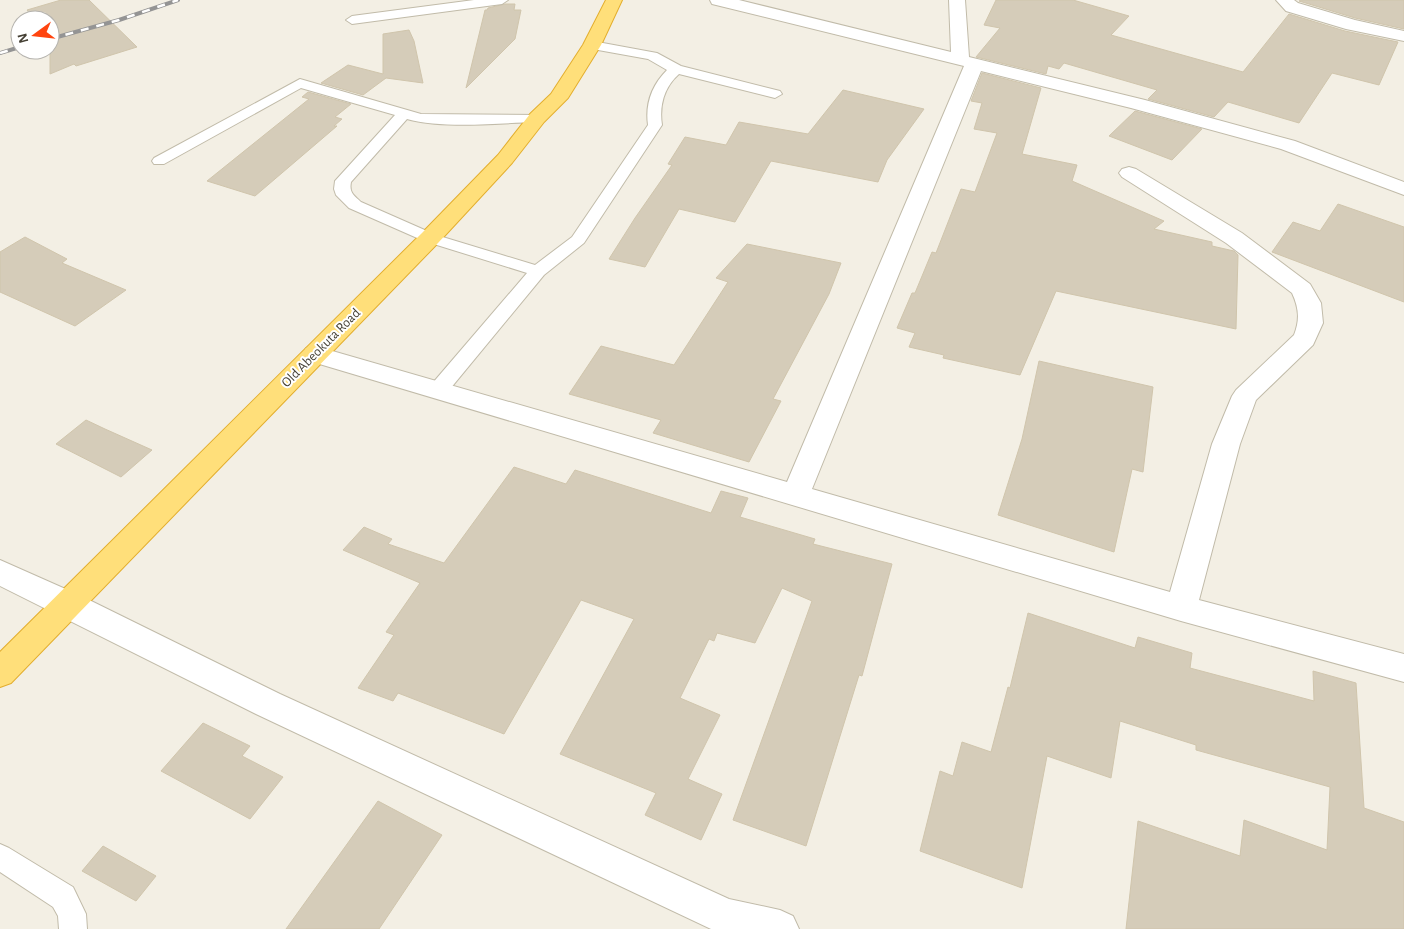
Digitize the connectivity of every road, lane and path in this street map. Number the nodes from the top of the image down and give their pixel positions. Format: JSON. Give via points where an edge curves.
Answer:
{"nodes":[{"id":1,"x":502,"y":0,"type":"edge"},
{"id":2,"x":614,"y":0,"type":"edge"},
{"id":3,"x":718,"y":0,"type":"edge"},
{"id":4,"x":957,"y":0,"type":"edge"},
{"id":5,"x":1284,"y":0,"type":"edge"},
{"id":6,"x":352,"y":20,"type":"dead end"},
{"id":7,"x":1404,"y":36,"type":"edge"},
{"id":8,"x":592,"y":45,"type":"junction"},
{"id":9,"x":968,"y":61,"type":"junction"},
{"id":10,"x":676,"y":69,"type":"junction"},
{"id":11,"x":775,"y":94,"type":"dead end"},
{"id":12,"x":405,"y":113,"type":"junction"},
{"id":13,"x":537,"y":118,"type":"junction"},
{"id":14,"x":159,"y":161,"type":"dead end"},
{"id":15,"x":1129,"y":173,"type":"dead end"},
{"id":16,"x":1404,"y":189,"type":"edge"},
{"id":17,"x":430,"y":238,"type":"junction"},
{"id":18,"x":538,"y":271,"type":"junction"},
{"id":19,"x":315,"y":354,"type":"junction"},
{"id":20,"x":438,"y":390,"type":"junction"},
{"id":21,"x":795,"y":496,"type":"junction"},
{"id":22,"x":0,"y":572,"type":"edge"},
{"id":23,"x":68,"y":604,"type":"junction"},
{"id":24,"x":1181,"y":608,"type":"junction"},
{"id":25,"x":1404,"y":668,"type":"edge"},
{"id":26,"x":0,"y":673,"type":"edge"},
{"id":27,"x":3,"y":863,"type":"edge"},
{"id":28,"x":73,"y":929,"type":"edge"},
{"id":29,"x":780,"y":929,"type":"edge"}],
"edges":[{"from":1,"to":6,"type":"lane"},
{"from":2,"to":8,"type":"highway","name":"Old Abeokuta Road"},
{"from":3,"to":9,"type":"street"},
{"from":4,"to":9,"type":"street"},
{"from":5,"to":7,"type":"street","via":[[1292,7],[1352,25]]},
{"from":8,"to":10,"type":"lane","via":[[652,56]]},
{"from":8,"to":13,"type":"highway","name":"Old Abeokuta Road","via":[[558,98]]},
{"from":9,"to":16,"type":"street","via":[[1288,145]]},
{"from":9,"to":21,"type":"street"},
{"from":10,"to":11,"type":"lane"},
{"from":10,"to":18,"type":"lane","via":[[666,77],[657,97],[652,114],[655,125],[578,240]]},
{"from":12,"to":13,"type":"lane","via":[[433,119]]},
{"from":12,"to":14,"type":"lane","via":[[300,83]]},
{"from":12,"to":17,"type":"lane","via":[[343,181],[342,189],[344,195],[356,204]]},
{"from":13,"to":17,"type":"highway","name":"Old Abeokuta Road","via":[[505,159]]},
{"from":15,"to":24,"type":"street","via":[[1234,238],[1302,289],[1311,323],[1304,339],[1245,396],[1226,444]]},
{"from":17,"to":18,"type":"lane"},
{"from":17,"to":19,"type":"highway","name":"Old Abeokuta Road"},
{"from":18,"to":20,"type":"lane"},
{"from":19,"to":20,"type":"street"},
{"from":19,"to":23,"type":"highway","name":"Old Abeokuta Road"},
{"from":20,"to":21,"type":"street"},
{"from":21,"to":24,"type":"street"},
{"from":22,"to":23,"type":"street"},
{"from":23,"to":26,"type":"highway","name":"Old Abeokuta Road"},
{"from":23,"to":29,"type":"street","via":[[268,704],[727,917]]},
{"from":24,"to":25,"type":"street"},
{"from":27,"to":28,"type":"lane","via":[[62,897],[72,914]]}]}
